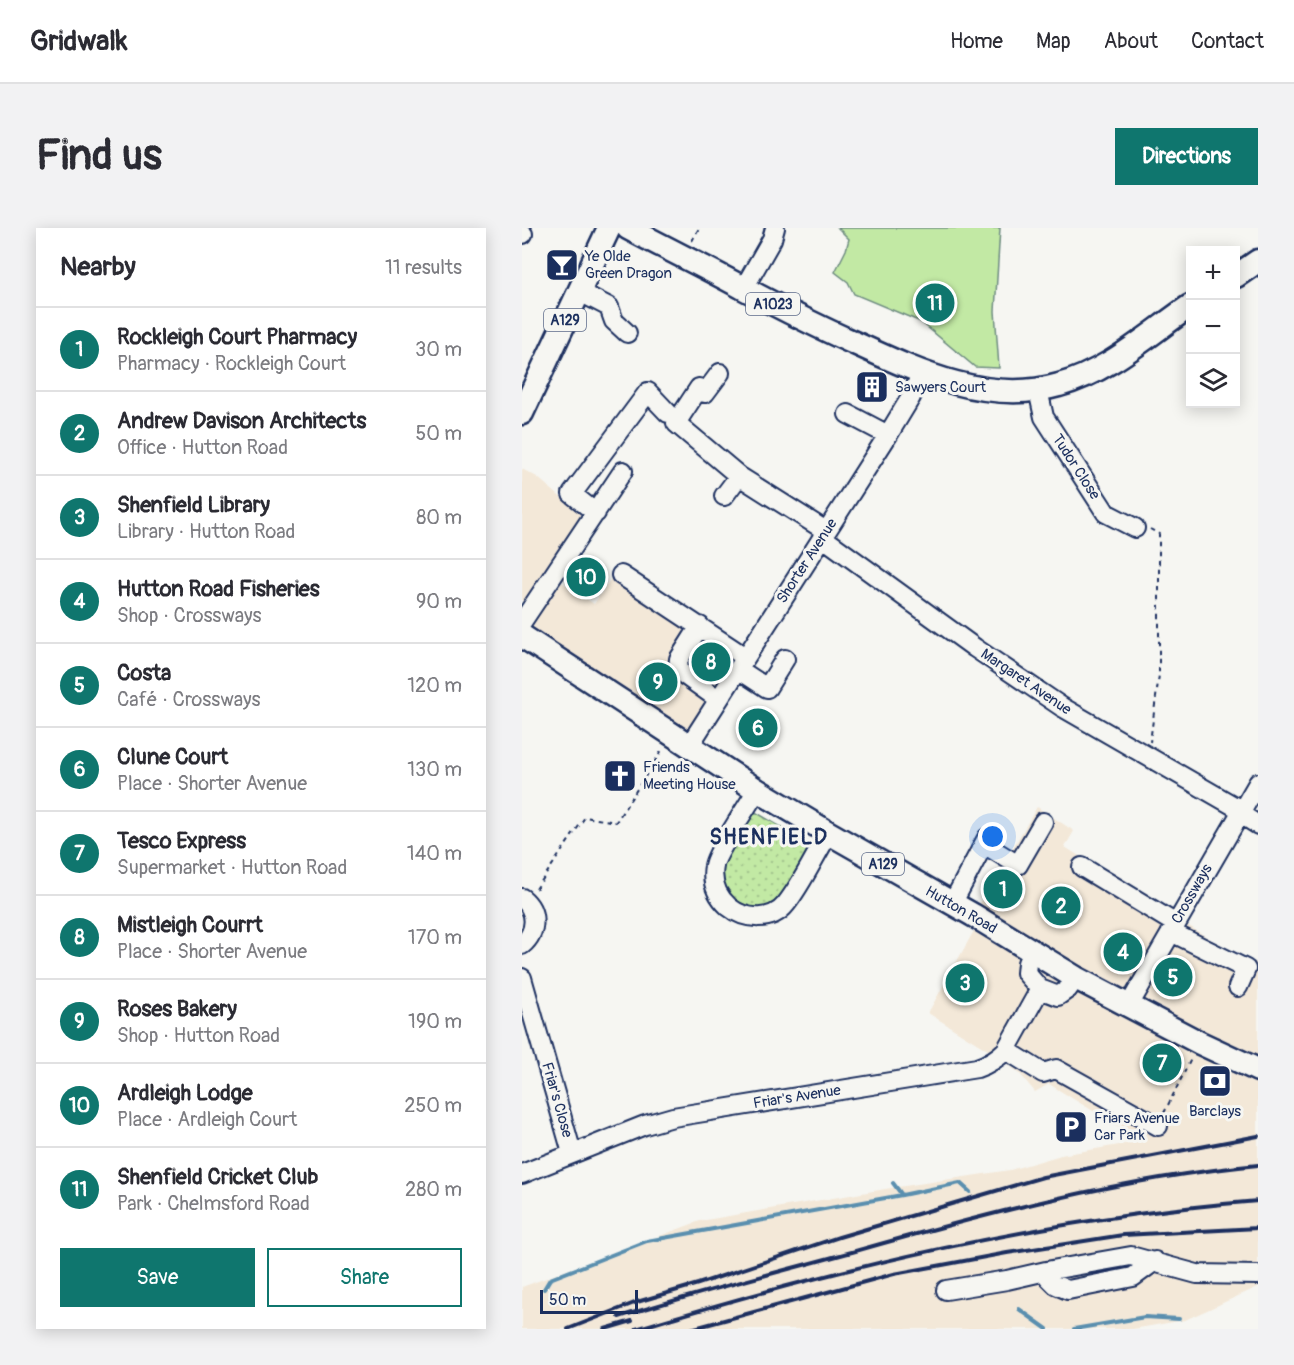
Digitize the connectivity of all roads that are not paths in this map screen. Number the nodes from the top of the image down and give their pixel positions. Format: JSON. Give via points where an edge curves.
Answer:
{"nodes":[{"id":1,"x":609,"y":228,"type":"edge"},
{"id":2,"x":628,"y":228,"type":"edge"},
{"id":3,"x":775,"y":228,"type":"edge"},
{"id":4,"x":1258,"y":261,"type":"edge"},
{"id":5,"x":1240,"y":273,"type":"edge"},
{"id":6,"x":744,"y":288,"type":"junction"},
{"id":7,"x":578,"y":291,"type":"junction"},
{"id":8,"x":1186,"y":309,"type":"edge"},
{"id":9,"x":627,"y":333,"type":"dead end"},
{"id":10,"x":720,"y":373,"type":"dead end"},
{"id":11,"x":921,"y":374,"type":"junction"},
{"id":12,"x":1038,"y":390,"type":"junction"},
{"id":13,"x":522,"y":413,"type":"edge"},
{"id":14,"x":668,"y":414,"type":"dead end"},
{"id":15,"x":848,"y":414,"type":"dead end"},
{"id":16,"x":888,"y":435,"type":"junction"},
{"id":17,"x":623,"y":471,"type":"dead end"},
{"id":18,"x":739,"y":476,"type":"junction"},
{"id":19,"x":724,"y":496,"type":"dead end"},
{"id":20,"x":596,"y":513,"type":"junction"},
{"id":21,"x":1135,"y":528,"type":"road end"},
{"id":22,"x":824,"y":534,"type":"junction"},
{"id":23,"x":621,"y":575,"type":"dead end"},
{"id":24,"x":522,"y":622,"type":"edge"},
{"id":25,"x":700,"y":626,"type":"junction"},
{"id":26,"x":522,"y":636,"type":"edge"},
{"id":27,"x":785,"y":659,"type":"dead end"},
{"id":28,"x":742,"y":663,"type":"junction"},
{"id":29,"x":718,"y":699,"type":"junction"},
{"id":30,"x":680,"y":741,"type":"junction"},
{"id":31,"x":757,"y":790,"type":"junction"},
{"id":32,"x":1256,"y":791,"type":"edge"},
{"id":33,"x":1240,"y":812,"type":"junction"},
{"id":34,"x":1043,"y":822,"type":"dead end"},
{"id":35,"x":1258,"y":825,"type":"edge"},
{"id":36,"x":829,"y":833,"type":"junction"},
{"id":37,"x":1082,"y":867,"type":"dead end"},
{"id":38,"x":524,"y":900,"type":"edge"},
{"id":39,"x":952,"y":904,"type":"junction"},
{"id":40,"x":1173,"y":928,"type":"junction"},
{"id":41,"x":522,"y":945,"type":"edge"},
{"id":42,"x":1032,"y":952,"type":"junction"},
{"id":43,"x":522,"y":978,"type":"edge"},
{"id":44,"x":1076,"y":978,"type":"junction"},
{"id":45,"x":1238,"y":987,"type":"dead end"},
{"id":46,"x":1040,"y":989,"type":"junction"},
{"id":47,"x":1128,"y":1007,"type":"junction"},
{"id":48,"x":1006,"y":1050,"type":"junction"},
{"id":49,"x":1258,"y":1070,"type":"edge"},
{"id":50,"x":1158,"y":1126,"type":"road end"},
{"id":51,"x":572,"y":1153,"type":"junction"},
{"id":52,"x":522,"y":1174,"type":"edge"},
{"id":53,"x":1258,"y":1275,"type":"edge"},
{"id":54,"x":946,"y":1290,"type":"dead end"}],
"edges":[{"from":1,"to":7,"type":"main road","number":"A129"},
{"from":2,"to":6,"type":"main road","number":"A1023"},
{"from":3,"to":6,"type":"street"},
{"from":4,"to":5,"type":"main road"},
{"from":6,"to":11,"type":"main road","number":"A1023","via":[[792,315]]},
{"from":7,"to":9,"type":"street","via":[[609,307],[615,321]]},
{"from":7,"to":13,"type":"main road","number":"A129"},
{"from":8,"to":12,"type":"main road","number":"A1023","via":[[1104,366],[1078,379]]},
{"from":10,"to":18,"type":"street","name":"Margaret Avenue","via":[[705,393],[699,388],[676,423]]},
{"from":11,"to":12,"type":"main road","number":"A1023","via":[[976,388]]},
{"from":11,"to":16,"type":"street","name":"Shorter Avenue"},
{"from":12,"to":21,"type":"street","name":"Tudor Close","via":[[1044,417],[1106,513]]},
{"from":14,"to":20,"type":"street","via":[[648,392],[572,494]]},
{"from":15,"to":16,"type":"street"},
{"from":16,"to":22,"type":"street","name":"Shorter Avenue"},
{"from":17,"to":20,"type":"street"},
{"from":18,"to":19,"type":"street"},
{"from":18,"to":22,"type":"street","name":"Margaret Avenue"},
{"from":20,"to":24,"type":"street"},
{"from":22,"to":28,"type":"street","name":"Shorter Avenue"},
{"from":22,"to":33,"type":"street","name":"Margaret Avenue","via":[[1062,707]]},
{"from":23,"to":25,"type":"street"},
{"from":25,"to":28,"type":"street"},
{"from":25,"to":29,"type":"street","via":[[678,665],[680,671]]},
{"from":26,"to":30,"type":"main road","name":"Hutton Road","number":"A129"},
{"from":27,"to":28,"type":"street","via":[[767,688]]},
{"from":28,"to":29,"type":"street","name":"Shorter Avenue"},
{"from":29,"to":30,"type":"street","name":"Shorter Avenue"},
{"from":30,"to":31,"type":"main road","name":"Hutton Road","number":"A129"},
{"from":31,"to":36,"type":"main road","name":"Hutton Road","number":"A129"},
{"from":31,"to":36,"type":"street","via":[[714,863],[713,884],[737,914],[755,918],[772,915],[785,906]]},
{"from":32,"to":33,"type":"street","name":"Crossways"},
{"from":33,"to":35,"type":"street","name":"Margaret Avenue"},
{"from":33,"to":40,"type":"street","name":"Crossways"},
{"from":34,"to":39,"type":"street","via":[[1018,865],[986,841]]},
{"from":36,"to":39,"type":"main road","name":"Hutton Road","number":"A129"},
{"from":37,"to":40,"type":"street"},
{"from":38,"to":41,"type":"street","via":[[534,925]]},
{"from":39,"to":42,"type":"main road","name":"Hutton Road","number":"A129"},
{"from":40,"to":45,"type":"street","via":[[1246,969]]},
{"from":40,"to":47,"type":"street","name":"Crossways"},
{"from":42,"to":44,"type":"main road","name":"Hutton Road","number":"A129"},
{"from":42,"to":46,"type":"street","via":[[1026,973]]},
{"from":43,"to":51,"type":"street","name":"Friar's Close"},
{"from":44,"to":46,"type":"street","via":[[1058,996]]},
{"from":44,"to":47,"type":"main road","name":"Hutton Road","number":"A129"},
{"from":46,"to":48,"type":"street","name":"Friar's Avenue"},
{"from":47,"to":49,"type":"main road","name":"Hutton Road","number":"A129"},
{"from":48,"to":50,"type":"street","via":[[1043,1073],[1056,1069]]},
{"from":48,"to":51,"type":"street","name":"Friar's Avenue","via":[[999,1058],[977,1068],[673,1117]]},
{"from":51,"to":52,"type":"street","name":"Friar's Avenue"},
{"from":53,"to":54,"type":"street","via":[[1197,1274],[1131,1256]]}]}
